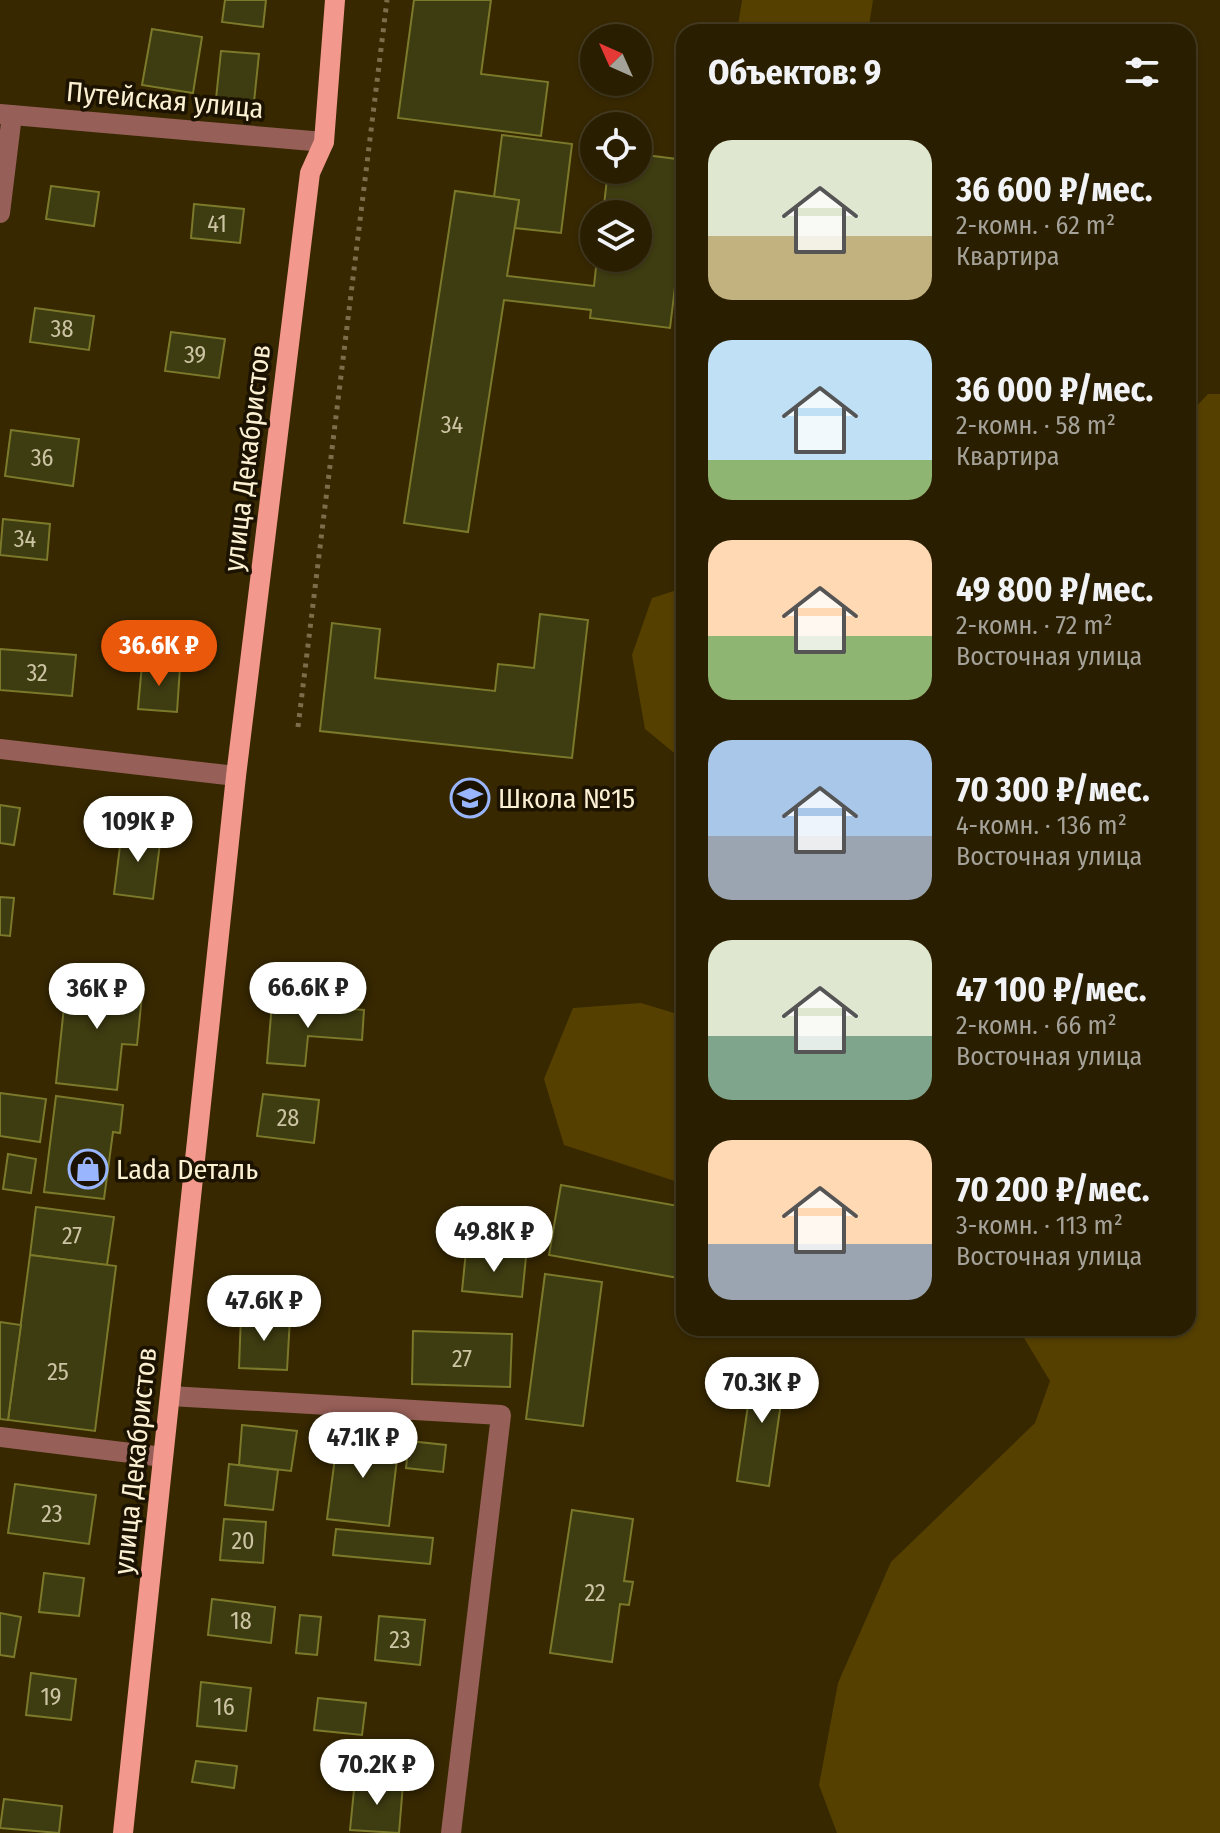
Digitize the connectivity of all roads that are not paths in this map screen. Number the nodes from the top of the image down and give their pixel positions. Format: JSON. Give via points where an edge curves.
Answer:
{"nodes":[{"id":1,"x":335,"y":0,"type":"edge"},
{"id":2,"x":6,"y":114,"type":"edge"},
{"id":3,"x":324,"y":142,"type":"junction"},
{"id":4,"x":0,"y":213,"type":"edge"},
{"id":5,"x":0,"y":749,"type":"edge"},
{"id":6,"x":236,"y":776,"type":"junction"},
{"id":7,"x":170,"y":1396,"type":"junction"},
{"id":8,"x":0,"y":1437,"type":"edge"},
{"id":9,"x":163,"y":1457,"type":"junction"},
{"id":10,"x":123,"y":1833,"type":"edge"},
{"id":11,"x":451,"y":1833,"type":"edge"}],
"edges":[{"from":1,"to":3,"type":"main road","name":"улица Декабристов"},
{"from":2,"to":3,"type":"street","name":"Путейская улица"},
{"from":2,"to":4,"type":"street"},
{"from":3,"to":6,"type":"main road","name":"улица Декабристов","via":[[310,173]]},
{"from":5,"to":6,"type":"street"},
{"from":6,"to":7,"type":"main road","name":"улица Декабристов"},
{"from":7,"to":9,"type":"main road","name":"улица Декабристов"},
{"from":7,"to":11,"type":"street","via":[[501,1415]]},
{"from":8,"to":9,"type":"street"},
{"from":9,"to":10,"type":"main road","name":"улица Декабристов"}]}
